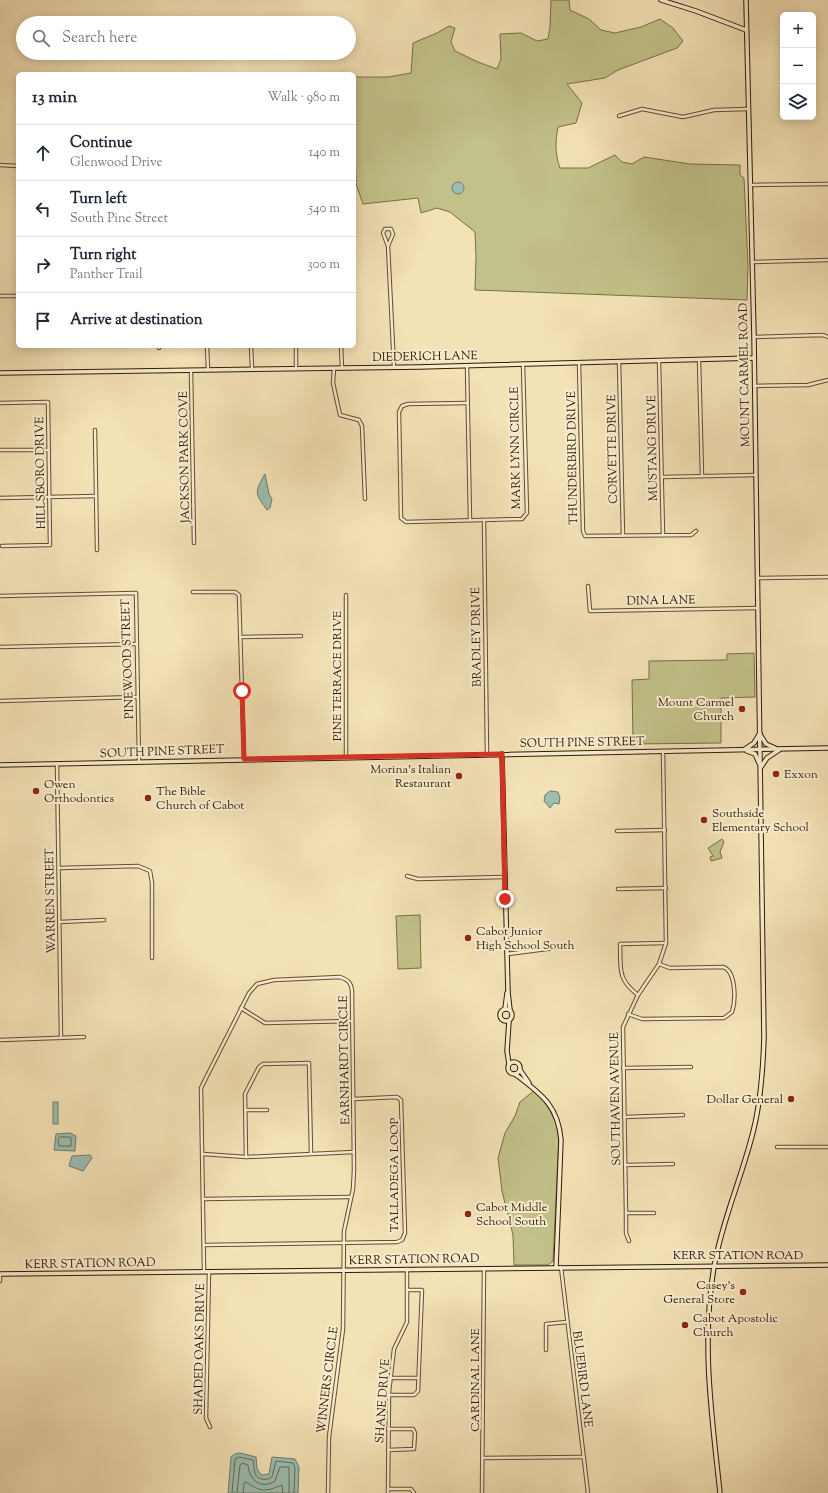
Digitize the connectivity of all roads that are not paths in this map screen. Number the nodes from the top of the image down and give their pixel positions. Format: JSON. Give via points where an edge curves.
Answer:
{"nodes":[{"id":1,"x":661,"y":0,"type":"edge"},
{"id":2,"x":746,"y":0,"type":"edge"},
{"id":3,"x":746,"y":30,"type":"junction"},
{"id":4,"x":748,"y":109,"type":"junction"},
{"id":5,"x":619,"y":116,"type":"dead end"},
{"id":6,"x":0,"y":165,"type":"edge"},
{"id":7,"x":16,"y":166,"type":"edge"},
{"id":8,"x":828,"y":184,"type":"edge"},
{"id":9,"x":750,"y":185,"type":"junction"},
{"id":10,"x":388,"y":246,"type":"junction"},
{"id":11,"x":828,"y":260,"type":"edge"},
{"id":12,"x":752,"y":262,"type":"junction"},
{"id":13,"x":0,"y":296,"type":"edge"},
{"id":14,"x":16,"y":296,"type":"edge"},
{"id":15,"x":754,"y":337,"type":"junction"},
{"id":16,"x":828,"y":337,"type":"edge"},
{"id":17,"x":207,"y":348,"type":"edge"},
{"id":18,"x":252,"y":348,"type":"edge"},
{"id":19,"x":296,"y":348,"type":"edge"},
{"id":20,"x":341,"y":348,"type":"edge"},
{"id":21,"x":754,"y":358,"type":"junction"},
{"id":22,"x":699,"y":360,"type":"junction"},
{"id":23,"x":659,"y":361,"type":"junction"},
{"id":24,"x":619,"y":362,"type":"junction"},
{"id":25,"x":523,"y":364,"type":"junction"},
{"id":26,"x":579,"y":364,"type":"junction"},
{"id":27,"x":467,"y":366,"type":"junction"},
{"id":28,"x":394,"y":367,"type":"junction"},
{"id":29,"x":252,"y":368,"type":"junction"},
{"id":30,"x":296,"y":368,"type":"junction"},
{"id":31,"x":334,"y":368,"type":"junction"},
{"id":32,"x":342,"y":368,"type":"junction"},
{"id":33,"x":208,"y":369,"type":"junction"},
{"id":34,"x":191,"y":370,"type":"junction"},
{"id":35,"x":0,"y":373,"type":"edge"},
{"id":36,"x":828,"y":380,"type":"edge"},
{"id":37,"x":754,"y":386,"type":"junction"},
{"id":38,"x":0,"y":403,"type":"edge"},
{"id":39,"x":468,"y":403,"type":"junction"},
{"id":40,"x":95,"y":430,"type":"dead end"},
{"id":41,"x":0,"y":450,"type":"edge"},
{"id":42,"x":49,"y":450,"type":"junction"},
{"id":43,"x":756,"y":475,"type":"junction"},
{"id":44,"x":702,"y":476,"type":"junction"},
{"id":45,"x":662,"y":477,"type":"junction"},
{"id":46,"x":96,"y":496,"type":"junction"},
{"id":47,"x":50,"y":497,"type":"junction"},
{"id":48,"x":0,"y":498,"type":"edge"},
{"id":49,"x":365,"y":499,"type":"dead end"},
{"id":50,"x":470,"y":520,"type":"junction"},
{"id":51,"x":484,"y":520,"type":"junction"},
{"id":52,"x":696,"y":531,"type":"dead end"},
{"id":53,"x":663,"y":535,"type":"junction"},
{"id":54,"x":623,"y":536,"type":"junction"},
{"id":55,"x":194,"y":543,"type":"dead end"},
{"id":56,"x":2,"y":546,"type":"dead end"},
{"id":57,"x":97,"y":550,"type":"dead end"},
{"id":58,"x":828,"y":577,"type":"edge"},
{"id":59,"x":758,"y":578,"type":"junction"},
{"id":60,"x":588,"y":586,"type":"dead end"},
{"id":61,"x":193,"y":592,"type":"dead end"},
{"id":62,"x":346,"y":595,"type":"dead end"},
{"id":63,"x":0,"y":596,"type":"edge"},
{"id":64,"x":758,"y":608,"type":"junction"},
{"id":65,"x":301,"y":636,"type":"dead end"},
{"id":66,"x":241,"y":637,"type":"junction"},
{"id":67,"x":137,"y":644,"type":"junction"},
{"id":68,"x":0,"y":647,"type":"edge"},
{"id":69,"x":137,"y":697,"type":"junction"},
{"id":70,"x":0,"y":700,"type":"edge"},
{"id":71,"x":760,"y":732,"type":"junction"},
{"id":72,"x":828,"y":748,"type":"edge"},
{"id":73,"x":744,"y":749,"type":"junction"},
{"id":74,"x":664,"y":750,"type":"junction"},
{"id":75,"x":760,"y":750,"type":"junction"},
{"id":76,"x":780,"y":750,"type":"junction"},
{"id":77,"x":487,"y":754,"type":"junction"},
{"id":78,"x":502,"y":754,"type":"junction"},
{"id":79,"x":346,"y":757,"type":"junction"},
{"id":80,"x":244,"y":759,"type":"junction"},
{"id":81,"x":139,"y":762,"type":"junction"},
{"id":82,"x":58,"y":764,"type":"junction"},
{"id":83,"x":0,"y":765,"type":"edge"},
{"id":84,"x":760,"y":768,"type":"junction"},
{"id":85,"x":665,"y":830,"type":"junction"},
{"id":86,"x":617,"y":831,"type":"dead end"},
{"id":87,"x":59,"y":868,"type":"junction"},
{"id":88,"x":407,"y":876,"type":"dead end"},
{"id":89,"x":504,"y":877,"type":"junction"},
{"id":90,"x":666,"y":888,"type":"junction"},
{"id":91,"x":618,"y":890,"type":"dead end"},
{"id":92,"x":104,"y":920,"type":"dead end"},
{"id":93,"x":60,"y":922,"type":"junction"},
{"id":94,"x":666,"y":943,"type":"junction"},
{"id":95,"x":570,"y":946,"type":"dead end"},
{"id":96,"x":507,"y":954,"type":"junction"},
{"id":97,"x":152,"y":958,"type":"dead end"},
{"id":98,"x":659,"y":964,"type":"junction"},
{"id":99,"x":508,"y":992,"type":"junction"},
{"id":100,"x":638,"y":995,"type":"junction"},
{"id":101,"x":241,"y":1008,"type":"junction"},
{"id":102,"x":505,"y":1009,"type":"junction"},
{"id":103,"x":510,"y":1010,"type":"junction"},
{"id":104,"x":628,"y":1014,"type":"junction"},
{"id":105,"x":352,"y":1021,"type":"junction"},
{"id":106,"x":504,"y":1021,"type":"junction"},
{"id":107,"x":509,"y":1021,"type":"junction"},
{"id":108,"x":507,"y":1032,"type":"junction"},
{"id":109,"x":84,"y":1037,"type":"dead end"},
{"id":110,"x":61,"y":1038,"type":"junction"},
{"id":111,"x":0,"y":1040,"type":"edge"},
{"id":112,"x":507,"y":1051,"type":"junction"},
{"id":113,"x":514,"y":1061,"type":"junction"},
{"id":114,"x":509,"y":1064,"type":"junction"},
{"id":115,"x":691,"y":1067,"type":"dead end"},
{"id":116,"x":623,"y":1068,"type":"junction"},
{"id":117,"x":520,"y":1070,"type":"junction"},
{"id":118,"x":515,"y":1074,"type":"junction"},
{"id":119,"x":529,"y":1083,"type":"junction"},
{"id":120,"x":353,"y":1099,"type":"junction"},
{"id":121,"x":245,"y":1110,"type":"junction"},
{"id":122,"x":267,"y":1110,"type":"dead end"},
{"id":123,"x":683,"y":1115,"type":"dead end"},
{"id":124,"x":624,"y":1117,"type":"junction"},
{"id":125,"x":777,"y":1146,"type":"dead end"},
{"id":126,"x":828,"y":1147,"type":"edge"},
{"id":127,"x":354,"y":1152,"type":"junction"},
{"id":128,"x":311,"y":1153,"type":"junction"},
{"id":129,"x":203,"y":1154,"type":"junction"},
{"id":130,"x":246,"y":1157,"type":"junction"},
{"id":131,"x":625,"y":1164,"type":"junction"},
{"id":132,"x":673,"y":1164,"type":"dead end"},
{"id":133,"x":351,"y":1197,"type":"junction"},
{"id":134,"x":204,"y":1198,"type":"junction"},
{"id":135,"x":626,"y":1213,"type":"junction"},
{"id":136,"x":654,"y":1213,"type":"dead end"},
{"id":137,"x":629,"y":1241,"type":"dead end"},
{"id":138,"x":344,"y":1243,"type":"junction"},
{"id":139,"x":204,"y":1245,"type":"junction"},
{"id":140,"x":828,"y":1265,"type":"edge"},
{"id":141,"x":714,"y":1266,"type":"junction"},
{"id":142,"x":558,"y":1267,"type":"junction"},
{"id":143,"x":407,"y":1268,"type":"junction"},
{"id":144,"x":484,"y":1268,"type":"junction"},
{"id":145,"x":343,"y":1270,"type":"junction"},
{"id":146,"x":204,"y":1271,"type":"junction"},
{"id":147,"x":209,"y":1271,"type":"junction"},
{"id":148,"x":0,"y":1274,"type":"edge"},
{"id":149,"x":0,"y":1281,"type":"edge"},
{"id":150,"x":407,"y":1290,"type":"junction"},
{"id":151,"x":567,"y":1322,"type":"junction"},
{"id":152,"x":546,"y":1350,"type":"dead end"},
{"id":153,"x":391,"y":1378,"type":"junction"},
{"id":154,"x":418,"y":1378,"type":"junction"},
{"id":155,"x":389,"y":1395,"type":"junction"},
{"id":156,"x":210,"y":1427,"type":"dead end"},
{"id":157,"x":388,"y":1429,"type":"junction"},
{"id":158,"x":388,"y":1450,"type":"junction"},
{"id":159,"x":584,"y":1457,"type":"junction"},
{"id":160,"x":483,"y":1458,"type":"junction"},
{"id":161,"x":388,"y":1491,"type":"edge"},
{"id":162,"x":328,"y":1493,"type":"edge"},
{"id":163,"x":414,"y":1493,"type":"edge"},
{"id":164,"x":482,"y":1493,"type":"edge"},
{"id":165,"x":588,"y":1493,"type":"edge"},
{"id":166,"x":720,"y":1493,"type":"edge"}],
"edges":[{"from":1,"to":3,"type":"street"},
{"from":2,"to":3,"type":"street","name":"MOUNT CARMEL ROAD"},
{"from":3,"to":4,"type":"street","name":"MOUNT CARMEL ROAD"},
{"from":4,"to":5,"type":"street","via":[[714,110],[683,117],[642,108]]},
{"from":4,"to":9,"type":"street","name":"MOUNT CARMEL ROAD"},
{"from":6,"to":7,"type":"street"},
{"from":8,"to":9,"type":"street"},
{"from":9,"to":12,"type":"street","name":"MOUNT CARMEL ROAD"},
{"from":10,"to":10,"type":"street","via":[[393,234],[391,229],[385,229],[383,233]]},
{"from":10,"to":28,"type":"street"},
{"from":11,"to":12,"type":"street"},
{"from":12,"to":15,"type":"street","name":"MOUNT CARMEL ROAD"},
{"from":13,"to":14,"type":"street"},
{"from":15,"to":16,"type":"street"},
{"from":15,"to":21,"type":"street","name":"MOUNT CARMEL ROAD"},
{"from":17,"to":33,"type":"street"},
{"from":18,"to":29,"type":"street"},
{"from":19,"to":30,"type":"street"},
{"from":20,"to":32,"type":"street"},
{"from":21,"to":22,"type":"street","name":"DIEDERICH LANE"},
{"from":21,"to":37,"type":"street","name":"MOUNT CARMEL ROAD"},
{"from":22,"to":23,"type":"street","name":"DIEDERICH LANE"},
{"from":22,"to":44,"type":"street"},
{"from":23,"to":24,"type":"street","name":"DIEDERICH LANE"},
{"from":23,"to":45,"type":"street","name":"MUSTANG DRIVE"},
{"from":24,"to":26,"type":"street","name":"DIEDERICH LANE"},
{"from":24,"to":54,"type":"street","name":"CORVETTE DRIVE"},
{"from":25,"to":26,"type":"street","name":"DIEDERICH LANE"},
{"from":25,"to":27,"type":"street","name":"DIEDERICH LANE"},
{"from":25,"to":51,"type":"street","name":"MARK LYNN CIRCLE","via":[[527,513],[522,519]]},
{"from":26,"to":54,"type":"street","name":"THUNDERBIRD DRIVE","via":[[583,531],[585,536],[589,537]]},
{"from":27,"to":28,"type":"street","name":"DIEDERICH LANE"},
{"from":27,"to":39,"type":"street"},
{"from":28,"to":32,"type":"street","name":"DIEDERICH LANE"},
{"from":29,"to":30,"type":"street","name":"DIEDERICH LANE"},
{"from":29,"to":33,"type":"street","name":"DIEDERICH LANE"},
{"from":30,"to":31,"type":"street","name":"DIEDERICH LANE"},
{"from":31,"to":32,"type":"street","name":"DIEDERICH LANE"},
{"from":31,"to":49,"type":"street","via":[[333,383],[340,415],[359,420],[362,426]]},
{"from":33,"to":34,"type":"street","name":"DIEDERICH LANE"},
{"from":34,"to":35,"type":"street","name":"DIEDERICH LANE"},
{"from":34,"to":55,"type":"street","name":"JACKSON PARK COVE"},
{"from":36,"to":37,"type":"street","via":[[808,385]]},
{"from":37,"to":43,"type":"street","name":"MOUNT CARMEL ROAD"},
{"from":38,"to":42,"type":"street","name":"HILLSBORO DRIVE","via":[[48,402]]},
{"from":39,"to":50,"type":"street"},
{"from":39,"to":50,"type":"street","name":"MARK LYNN CIRCLE","via":[[408,404],[402,406],[399,412],[401,518],[406,522]]},
{"from":40,"to":46,"type":"street"},
{"from":41,"to":42,"type":"street"},
{"from":42,"to":47,"type":"street","name":"HILLSBORO DRIVE"},
{"from":43,"to":44,"type":"street"},
{"from":43,"to":59,"type":"street","name":"MOUNT CARMEL ROAD"},
{"from":44,"to":45,"type":"street"},
{"from":45,"to":53,"type":"street","name":"MUSTANG DRIVE"},
{"from":46,"to":47,"type":"street"},
{"from":46,"to":57,"type":"street"},
{"from":47,"to":48,"type":"street"},
{"from":47,"to":56,"type":"street","name":"HILLSBORO DRIVE","via":[[50,545]]},
{"from":50,"to":51,"type":"street","name":"MARK LYNN CIRCLE"},
{"from":51,"to":77,"type":"street","name":"BRADLEY DRIVE"},
{"from":52,"to":53,"type":"street","name":"THUNDERBIRD DRIVE","via":[[690,535]]},
{"from":53,"to":54,"type":"street","name":"THUNDERBIRD DRIVE"},
{"from":58,"to":59,"type":"street"},
{"from":59,"to":64,"type":"street","name":"MOUNT CARMEL ROAD"},
{"from":60,"to":64,"type":"street","name":"DINA LANE","via":[[590,611]]},
{"from":61,"to":66,"type":"street","via":[[238,593]]},
{"from":62,"to":79,"type":"street","name":"PINE TERRACE DRIVE"},
{"from":63,"to":67,"type":"street","name":"PINEWOOD STREET","via":[[136,593]]},
{"from":64,"to":71,"type":"street","name":"MOUNT CARMEL ROAD"},
{"from":65,"to":66,"type":"street"},
{"from":66,"to":80,"type":"street"},
{"from":67,"to":68,"type":"street"},
{"from":67,"to":69,"type":"street","name":"PINEWOOD STREET"},
{"from":69,"to":70,"type":"street"},
{"from":69,"to":81,"type":"street","name":"PINEWOOD STREET"},
{"from":71,"to":73,"type":"street","via":[[754,743]]},
{"from":71,"to":75,"type":"street","name":"MOUNT CARMEL ROAD"},
{"from":71,"to":76,"type":"street","via":[[766,744]]},
{"from":72,"to":76,"type":"street","name":"SOUTH PINE STREET"},
{"from":73,"to":74,"type":"street","name":"SOUTH PINE STREET"},
{"from":73,"to":75,"type":"street","name":"SOUTH PINE STREET"},
{"from":73,"to":84,"type":"street","via":[[755,754]]},
{"from":74,"to":78,"type":"street","name":"SOUTH PINE STREET"},
{"from":74,"to":85,"type":"street","name":"SOUTHAVEN AVENUE"},
{"from":75,"to":76,"type":"street","name":"SOUTH PINE STREET"},
{"from":75,"to":84,"type":"street","name":"MOUNT CARMEL ROAD"},
{"from":76,"to":84,"type":"street","via":[[772,754]]},
{"from":77,"to":78,"type":"street","name":"SOUTH PINE STREET"},
{"from":77,"to":79,"type":"street","name":"SOUTH PINE STREET"},
{"from":78,"to":89,"type":"street"},
{"from":79,"to":80,"type":"street","name":"SOUTH PINE STREET"},
{"from":80,"to":81,"type":"street","name":"SOUTH PINE STREET"},
{"from":81,"to":82,"type":"street","name":"SOUTH PINE STREET"},
{"from":82,"to":83,"type":"street","name":"SOUTH PINE STREET"},
{"from":82,"to":87,"type":"street","name":"WARREN STREET"},
{"from":84,"to":141,"type":"street","name":"MOUNT CARMEL ROAD","via":[[764,1038],[762,1085],[754,1128]]},
{"from":85,"to":86,"type":"street"},
{"from":85,"to":90,"type":"street","name":"SOUTHAVEN AVENUE"},
{"from":87,"to":93,"type":"street","name":"WARREN STREET"},
{"from":87,"to":97,"type":"street","via":[[138,866],[150,871]]},
{"from":88,"to":89,"type":"street","via":[[418,879]]},
{"from":89,"to":96,"type":"street"},
{"from":90,"to":91,"type":"street"},
{"from":90,"to":94,"type":"street","name":"SOUTHAVEN AVENUE"},
{"from":92,"to":93,"type":"street"},
{"from":93,"to":110,"type":"street","name":"WARREN STREET"},
{"from":94,"to":98,"type":"street","name":"SOUTHAVEN AVENUE"},
{"from":94,"to":100,"type":"street","via":[[620,944],[621,975],[624,982]]},
{"from":95,"to":96,"type":"street"},
{"from":96,"to":99,"type":"street"},
{"from":98,"to":100,"type":"street","name":"SOUTHAVEN AVENUE"},
{"from":98,"to":104,"type":"street","via":[[670,968],[723,967],[729,970],[733,977],[732,1012],[727,1017],[716,1018],[642,1019]]},
{"from":99,"to":102,"type":"street"},
{"from":99,"to":103,"type":"street"},
{"from":100,"to":104,"type":"street","name":"SOUTHAVEN AVENUE"},
{"from":101,"to":105,"type":"street","via":[[265,1023]]},
{"from":101,"to":105,"type":"street","name":"EARNHARDT CIRCLE","via":[[257,984],[340,977],[348,980],[351,985]]},
{"from":101,"to":129,"type":"street","name":"EARNHARDT CIRCLE","via":[[201,1088]]},
{"from":102,"to":103,"type":"street"},
{"from":102,"to":106,"type":"street","via":[[500,1016]]},
{"from":103,"to":107,"type":"street","via":[[512,1017]]},
{"from":104,"to":116,"type":"street","name":"SOUTHAVEN AVENUE","via":[[623,1026]]},
{"from":105,"to":120,"type":"street","name":"EARNHARDT CIRCLE"},
{"from":106,"to":107,"type":"street"},
{"from":106,"to":108,"type":"street"},
{"from":107,"to":108,"type":"street"},
{"from":108,"to":112,"type":"street"},
{"from":109,"to":110,"type":"street"},
{"from":110,"to":111,"type":"street"},
{"from":112,"to":113,"type":"street"},
{"from":112,"to":114,"type":"street"},
{"from":113,"to":114,"type":"street"},
{"from":113,"to":117,"type":"street","via":[[520,1065]]},
{"from":114,"to":118,"type":"street","via":[[509,1071]]},
{"from":115,"to":116,"type":"street"},
{"from":116,"to":124,"type":"street","name":"SOUTHAVEN AVENUE"},
{"from":117,"to":118,"type":"street"},
{"from":117,"to":119,"type":"street"},
{"from":118,"to":119,"type":"street"},
{"from":119,"to":142,"type":"street","via":[[555,1112],[559,1124],[561,1140]]},
{"from":120,"to":127,"type":"street","name":"EARNHARDT CIRCLE"},
{"from":120,"to":138,"type":"street","name":"TALLADEGA LOOP","via":[[397,1097],[401,1100],[406,1233],[402,1240],[397,1242]]},
{"from":121,"to":122,"type":"street"},
{"from":121,"to":128,"type":"street","via":[[245,1094],[261,1065],[309,1063]]},
{"from":121,"to":130,"type":"street"},
{"from":123,"to":124,"type":"street"},
{"from":124,"to":131,"type":"street","name":"SOUTHAVEN AVENUE"},
{"from":125,"to":126,"type":"street"},
{"from":127,"to":128,"type":"street"},
{"from":127,"to":133,"type":"street","name":"EARNHARDT CIRCLE"},
{"from":128,"to":130,"type":"street"},
{"from":129,"to":130,"type":"street"},
{"from":129,"to":134,"type":"street","name":"EARNHARDT CIRCLE"},
{"from":131,"to":132,"type":"street"},
{"from":131,"to":135,"type":"street","name":"SOUTHAVEN AVENUE"},
{"from":133,"to":134,"type":"street"},
{"from":133,"to":138,"type":"street","name":"EARNHARDT CIRCLE","via":[[345,1217]]},
{"from":134,"to":139,"type":"street","name":"EARNHARDT CIRCLE"},
{"from":135,"to":136,"type":"street"},
{"from":135,"to":137,"type":"street","name":"SOUTHAVEN AVENUE","via":[[626,1233]]},
{"from":138,"to":139,"type":"street"},
{"from":138,"to":145,"type":"street","name":"EARNHARDT CIRCLE"},
{"from":139,"to":146,"type":"street","name":"EARNHARDT CIRCLE"},
{"from":140,"to":141,"type":"street","name":"KERR STATION ROAD"},
{"from":141,"to":142,"type":"street","name":"KERR STATION ROAD"},
{"from":141,"to":166,"type":"street","name":"MOUNT CARMEL ROAD","via":[[708,1312],[707,1356]]},
{"from":142,"to":144,"type":"street","name":"KERR STATION ROAD"},
{"from":142,"to":151,"type":"street","name":"BLUEBIRD LANE"},
{"from":143,"to":144,"type":"street","name":"KERR STATION ROAD"},
{"from":143,"to":145,"type":"street","name":"KERR STATION ROAD"},
{"from":143,"to":150,"type":"street","name":"SHANE DRIVE"},
{"from":144,"to":160,"type":"street","name":"CARDINAL LANE"},
{"from":145,"to":147,"type":"street","name":"KERR STATION ROAD"},
{"from":145,"to":162,"type":"street","name":"WINNERS CIRCLE","via":[[343,1329],[329,1437]]},
{"from":146,"to":147,"type":"street","name":"KERR STATION ROAD"},
{"from":146,"to":148,"type":"street","name":"KERR STATION ROAD"},
{"from":147,"to":156,"type":"street","name":"SHADED OAKS DRIVE","via":[[206,1418]]},
{"from":148,"to":149,"type":"street"},
{"from":150,"to":153,"type":"street","name":"SHANE DRIVE","via":[[406,1322],[394,1349]]},
{"from":150,"to":154,"type":"street","via":[[422,1290]]},
{"from":151,"to":152,"type":"street","via":[[546,1324]]},
{"from":151,"to":159,"type":"street","name":"BLUEBIRD LANE"},
{"from":153,"to":154,"type":"street"},
{"from":153,"to":155,"type":"street","name":"SHANE DRIVE"},
{"from":154,"to":155,"type":"street","via":[[416,1394]]},
{"from":155,"to":157,"type":"street","name":"SHANE DRIVE"},
{"from":157,"to":158,"type":"street","name":"SHANE DRIVE"},
{"from":157,"to":158,"type":"street","via":[[414,1429],[416,1433],[414,1450]]},
{"from":158,"to":161,"type":"street","name":"SHANE DRIVE"},
{"from":159,"to":160,"type":"street"},
{"from":159,"to":165,"type":"street","name":"BLUEBIRD LANE"},
{"from":160,"to":164,"type":"street","name":"CARDINAL LANE"},
{"from":161,"to":163,"type":"street","name":"SHANE DRIVE","via":[[411,1489]]}]}
